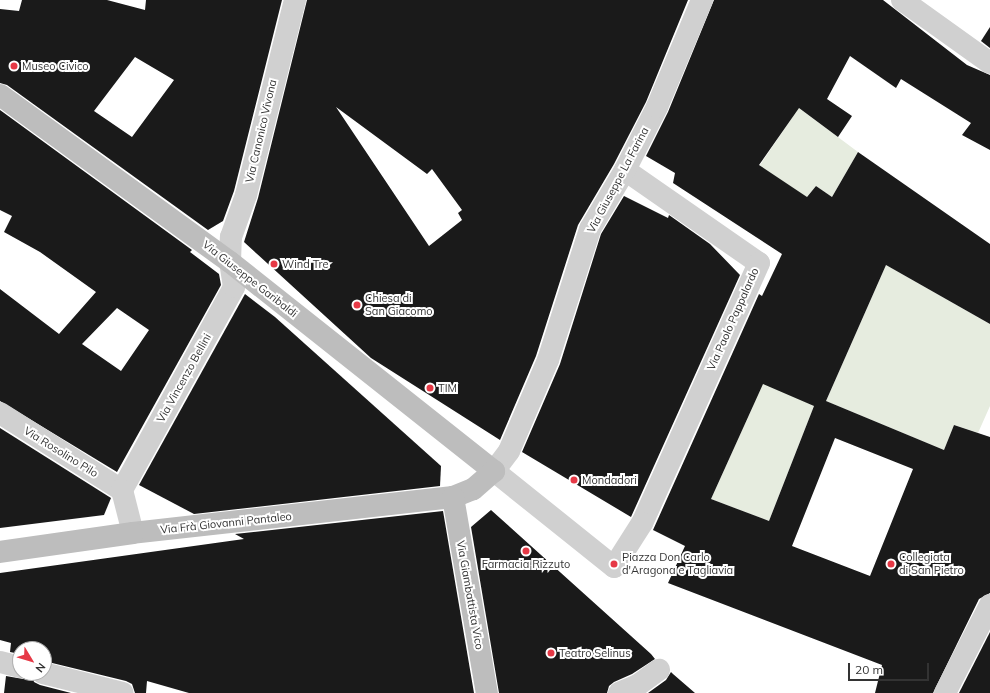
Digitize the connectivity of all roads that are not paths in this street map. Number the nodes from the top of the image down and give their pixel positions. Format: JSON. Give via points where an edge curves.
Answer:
{"nodes":[{"id":1,"x":295,"y":0,"type":"edge"},
{"id":2,"x":702,"y":0,"type":"edge"},
{"id":3,"x":902,"y":0,"type":"edge"},
{"id":4,"x":990,"y":63,"type":"edge"},
{"id":5,"x":0,"y":95,"type":"edge"},
{"id":6,"x":626,"y":170,"type":"junction"},
{"id":7,"x":230,"y":262,"type":"junction"},
{"id":8,"x":0,"y":413,"type":"edge"},
{"id":9,"x":494,"y":471,"type":"junction"},
{"id":10,"x":122,"y":490,"type":"junction"},
{"id":11,"x":453,"y":497,"type":"junction"},
{"id":12,"x":133,"y":533,"type":"junction"},
{"id":13,"x":0,"y":552,"type":"edge"},
{"id":14,"x":990,"y":606,"type":"edge"},
{"id":15,"x":0,"y":662,"type":"edge"},
{"id":16,"x":12,"y":665,"type":"edge"},
{"id":17,"x":659,"y":670,"type":"dead end"},
{"id":18,"x":52,"y":675,"type":"edge"},
{"id":19,"x":123,"y":693,"type":"edge"},
{"id":20,"x":487,"y":693,"type":"edge"},
{"id":21,"x":619,"y":693,"type":"edge"},
{"id":22,"x":945,"y":693,"type":"edge"}],
"edges":[{"from":1,"to":7,"type":"street","name":"Via Canonico Vivona","via":[[246,195],[231,238]]},
{"from":2,"to":6,"type":"street","name":"Via Giuseppe La Farina","via":[[657,107]]},
{"from":3,"to":4,"type":"street"},
{"from":5,"to":7,"type":"main road","name":"Via Giuseppe Garibaldi"},
{"from":6,"to":9,"type":"street","name":"Via Giuseppe La Farina","via":[[590,229],[548,360],[509,451]]},
{"from":6,"to":9,"type":"street","name":"Via Paolo Pappalardo","via":[[759,263],[642,523],[614,567]]},
{"from":7,"to":9,"type":"main road","name":"Via Giuseppe Garibaldi"},
{"from":7,"to":10,"type":"street","name":"Via Vincenzo Bellini","via":[[234,287]]},
{"from":8,"to":10,"type":"street","name":"Via Rosolino Pilo"},
{"from":9,"to":11,"type":"main road","name":"Via Frà Giovanni Pantaleo","via":[[473,489]]},
{"from":10,"to":12,"type":"street"},
{"from":11,"to":12,"type":"main road","name":"Via Frà Giovanni Pantaleo"},
{"from":11,"to":20,"type":"main road","name":"Via Giambattista Vico"},
{"from":12,"to":13,"type":"main road","name":"Via Frà Giovanni Pantaleo"},
{"from":14,"to":22,"type":"street"},
{"from":15,"to":16,"type":"street"},
{"from":17,"to":21,"type":"street","via":[[638,685]]},
{"from":18,"to":19,"type":"street"}]}
